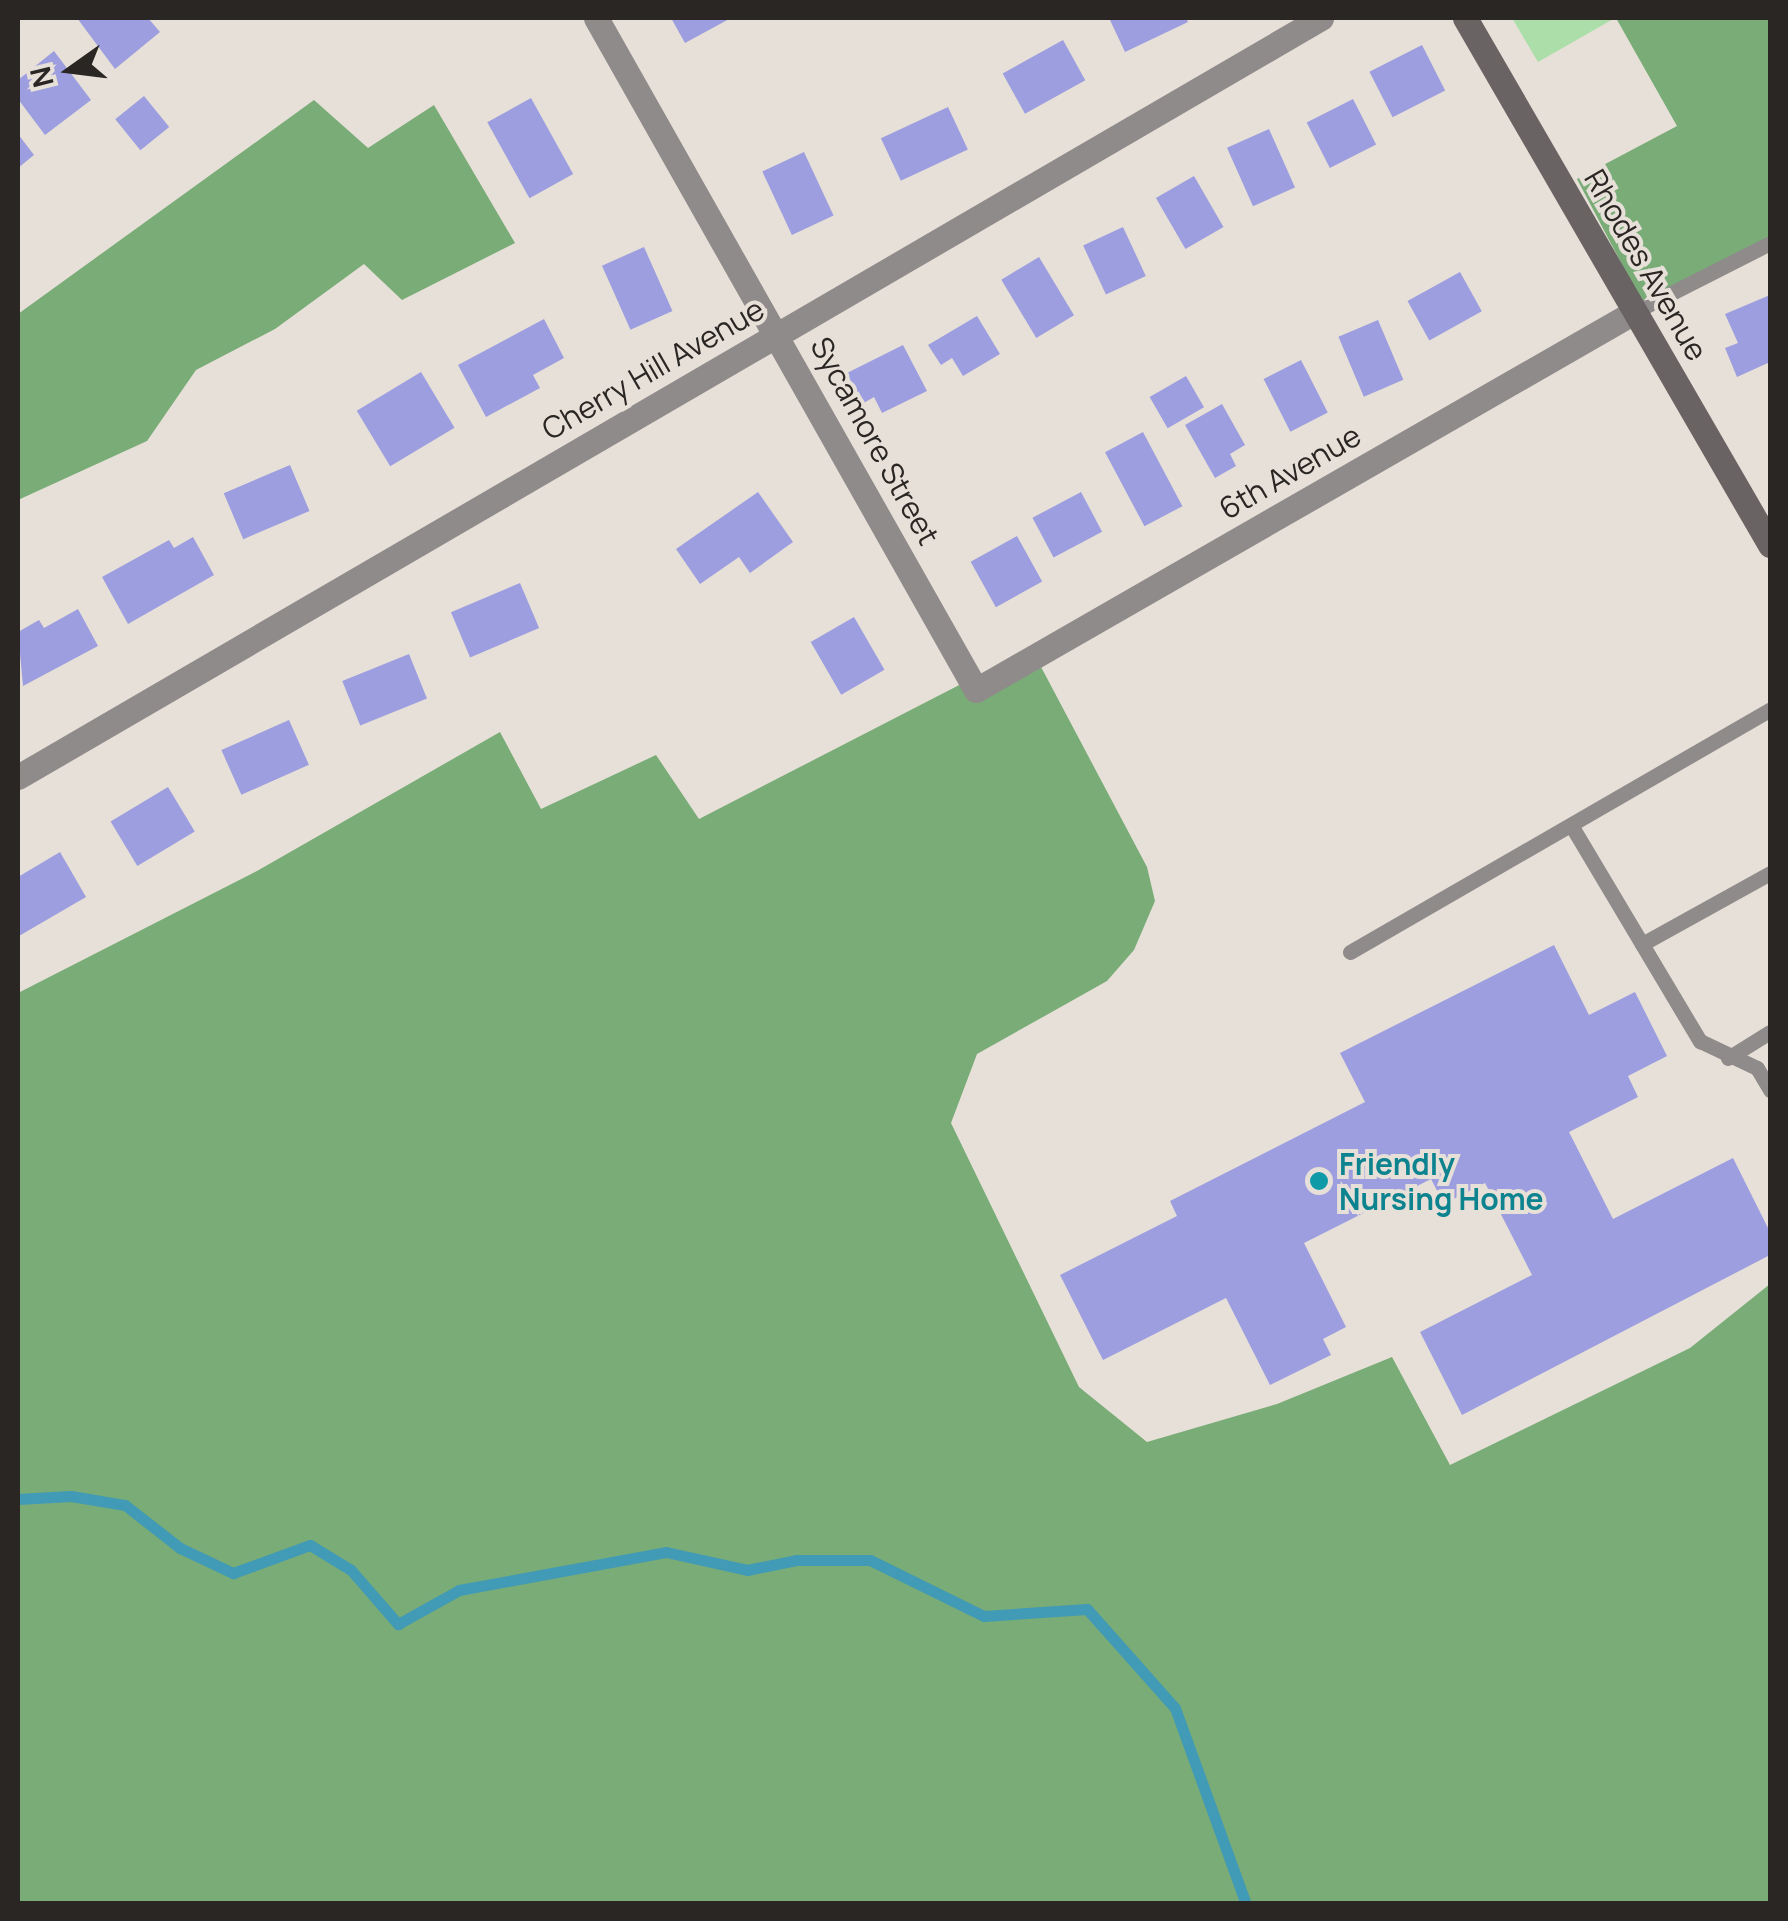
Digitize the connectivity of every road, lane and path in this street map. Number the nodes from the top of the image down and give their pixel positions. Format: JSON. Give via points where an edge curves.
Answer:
{"nodes":[{"id":1,"x":596,"y":18,"type":"edge"},
{"id":2,"x":1321,"y":18,"type":"edge"},
{"id":3,"x":1465,"y":18,"type":"edge"},
{"id":4,"x":1770,"y":243,"type":"edge"},
{"id":5,"x":1636,"y":311,"type":"junction"},
{"id":6,"x":778,"y":334,"type":"junction"},
{"id":7,"x":1770,"y":546,"type":"edge"},
{"id":8,"x":976,"y":690,"type":"joint"},
{"id":9,"x":1770,"y":710,"type":"edge"},
{"id":10,"x":18,"y":777,"type":"edge"},
{"id":11,"x":1571,"y":825,"type":"junction"},
{"id":12,"x":1770,"y":873,"type":"edge"},
{"id":13,"x":1642,"y":944,"type":"junction"},
{"id":14,"x":1350,"y":952,"type":"dead end"},
{"id":15,"x":1770,"y":1032,"type":"edge"},
{"id":16,"x":1728,"y":1058,"type":"junction"},
{"id":17,"x":1770,"y":1090,"type":"edge"}],
"edges":[{"from":1,"to":6,"type":"street","name":"Sycamore Street"},
{"from":2,"to":6,"type":"street","name":"Cherry Hill Avenue"},
{"from":3,"to":5,"type":"street","name":"Rhodes Avenue"},
{"from":4,"to":5,"type":"lane"},
{"from":5,"to":7,"type":"street","name":"Rhodes Avenue"},
{"from":5,"to":8,"type":"street","name":"6th Avenue"},
{"from":6,"to":8,"type":"street","name":"Sycamore Street"},
{"from":6,"to":10,"type":"street","name":"Cherry Hill Avenue"},
{"from":9,"to":11,"type":"lane"},
{"from":11,"to":13,"type":"lane"},
{"from":11,"to":14,"type":"lane"},
{"from":12,"to":13,"type":"lane"},
{"from":13,"to":16,"type":"lane","via":[[1700,1041]]},
{"from":15,"to":16,"type":"lane"},
{"from":16,"to":17,"type":"lane","via":[[1758,1068]]}]}
